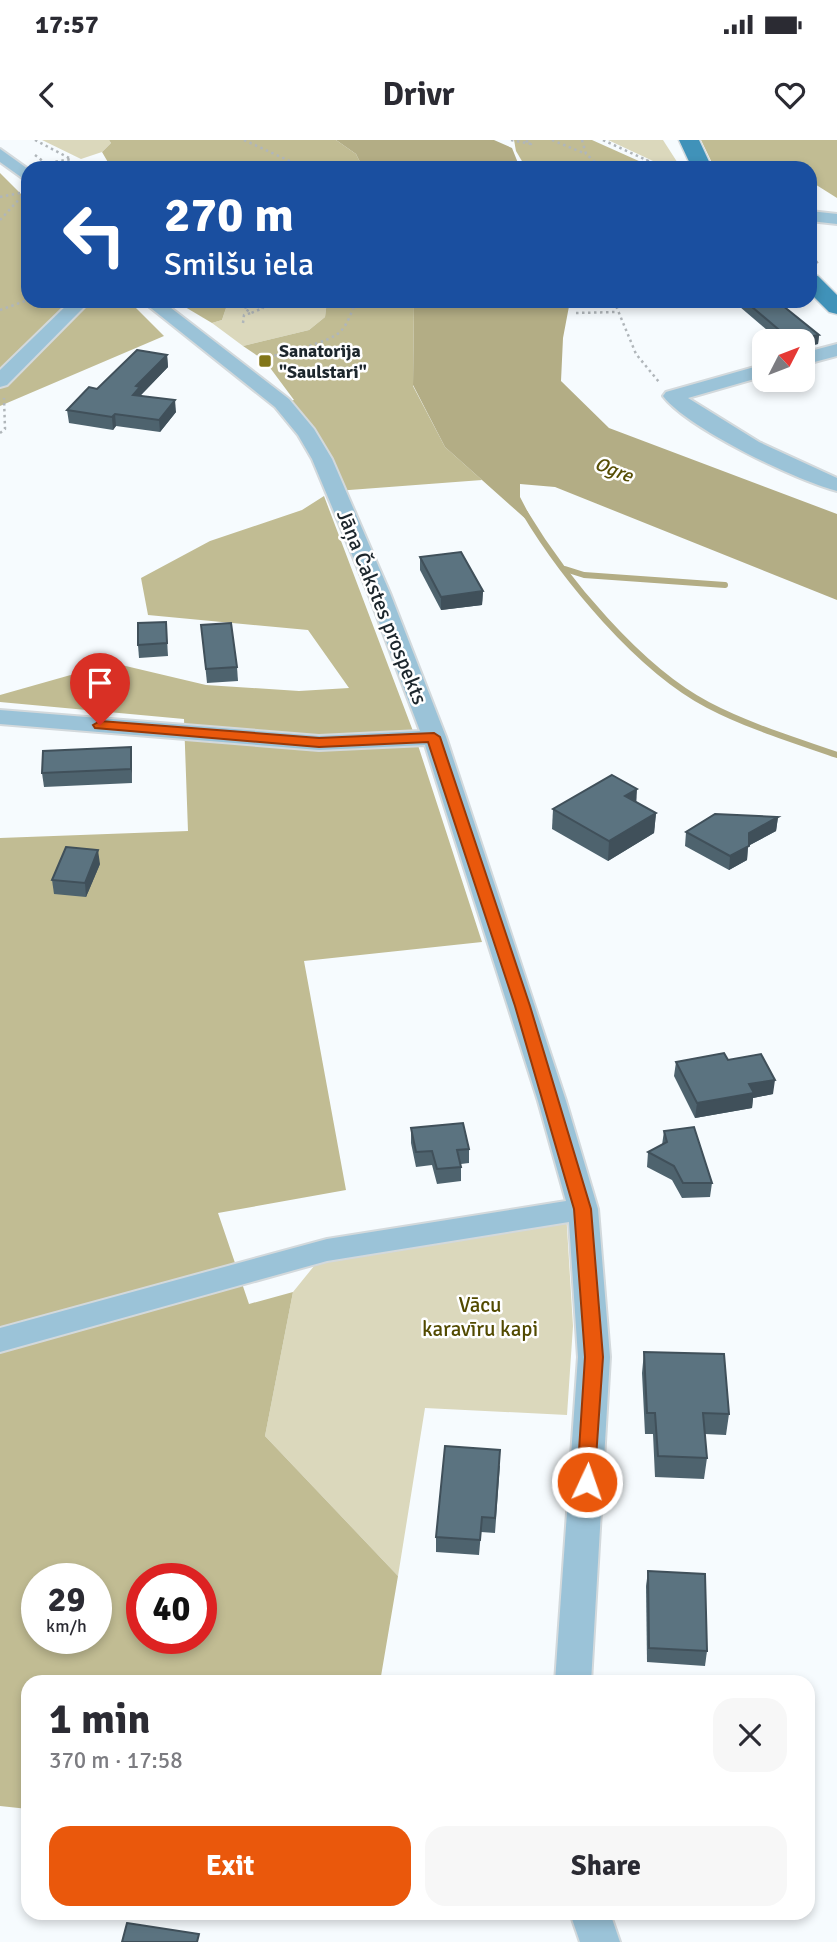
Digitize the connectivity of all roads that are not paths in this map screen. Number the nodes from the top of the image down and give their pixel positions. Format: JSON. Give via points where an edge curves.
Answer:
{"nodes":[{"id":1,"x":689,"y":140,"type":"edge"},
{"id":2,"x":0,"y":154,"type":"edge"},
{"id":3,"x":699,"y":161,"type":"edge"},
{"id":4,"x":21,"y":177,"type":"edge"},
{"id":5,"x":817,"y":217,"type":"edge"},
{"id":6,"x":837,"y":219,"type":"edge"},
{"id":7,"x":817,"y":288,"type":"edge"},
{"id":8,"x":837,"y":307,"type":"edge"},
{"id":9,"x":75,"y":308,"type":"edge"},
{"id":10,"x":160,"y":308,"type":"edge"},
{"id":11,"x":837,"y":351,"type":"edge"},
{"id":12,"x":816,"y":356,"type":"edge"},
{"id":13,"x":752,"y":374,"type":"edge"},
{"id":14,"x":3,"y":386,"type":"edge"},
{"id":15,"x":837,"y":468,"type":"edge"},
{"id":16,"x":813,"y":475,"type":"junction"},
{"id":17,"x":837,"y":485,"type":"edge"},
{"id":18,"x":0,"y":717,"type":"edge"},
{"id":19,"x":434,"y":737,"type":"junction"},
{"id":20,"x":583,"y":1209,"type":"junction"},
{"id":21,"x":0,"y":1340,"type":"edge"},
{"id":22,"x":573,"y":1675,"type":"edge"},
{"id":23,"x":592,"y":1920,"type":"edge"},
{"id":24,"x":600,"y":1942,"type":"edge"}],
"edges":[{"from":1,"to":3,"type":"main road"},
{"from":2,"to":4,"type":"street"},
{"from":5,"to":6,"type":"street"},
{"from":7,"to":8,"type":"main road"},
{"from":9,"to":14,"type":"street"},
{"from":10,"to":19,"type":"street","name":"Jāņa Čakstes prospekts","via":[[282,403],[307,433],[379,593]]},
{"from":11,"to":12,"type":"street"},
{"from":13,"to":16,"type":"street","via":[[673,396],[714,425]]},
{"from":15,"to":16,"type":"street"},
{"from":16,"to":17,"type":"street"},
{"from":18,"to":19,"type":"street","via":[[319,743]]},
{"from":19,"to":20,"type":"street","name":"Jāņa Čakstes prospekts"},
{"from":20,"to":21,"type":"street","via":[[327,1250]]},
{"from":20,"to":22,"type":"street","name":"Jāņa Čakstes prospekts","via":[[594,1357]]},
{"from":23,"to":24,"type":"street"}]}
